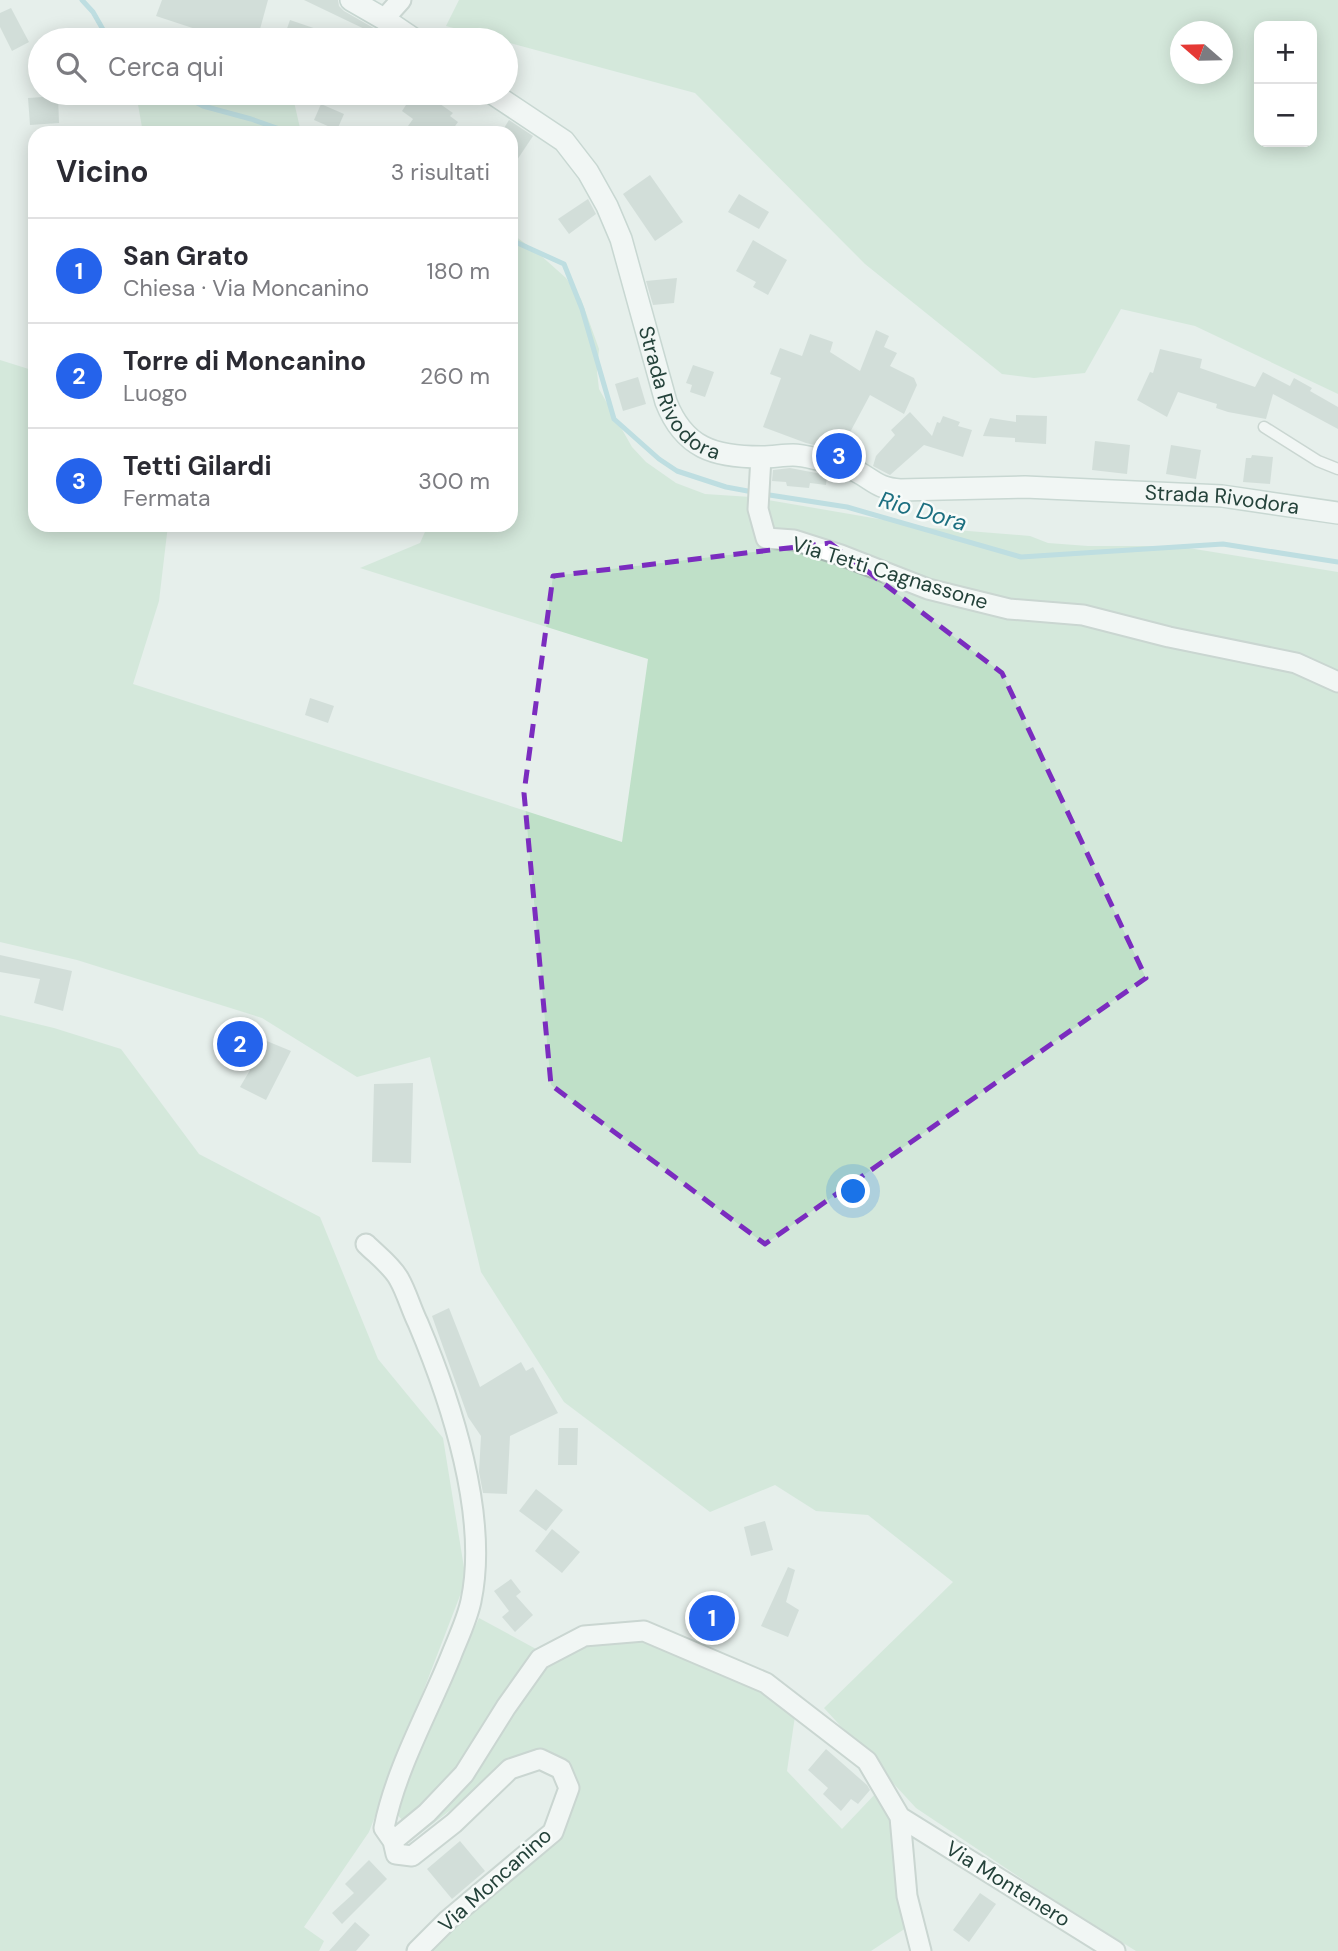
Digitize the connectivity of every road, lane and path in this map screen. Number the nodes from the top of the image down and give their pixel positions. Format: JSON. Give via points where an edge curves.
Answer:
{"nodes":[{"id":1,"x":351,"y":0,"type":"edge"},
{"id":2,"x":401,"y":0,"type":"edge"},
{"id":3,"x":384,"y":19,"type":"junction"},
{"id":4,"x":397,"y":28,"type":"edge"},
{"id":5,"x":510,"y":105,"type":"edge"},
{"id":6,"x":1264,"y":427,"type":"dead end"},
{"id":7,"x":760,"y":466,"type":"junction"},
{"id":8,"x":1338,"y":469,"type":"edge"},
{"id":9,"x":1338,"y":513,"type":"edge"},
{"id":10,"x":1338,"y":682,"type":"edge"},
{"id":11,"x":366,"y":1244,"type":"dead end"},
{"id":12,"x":900,"y":1816,"type":"junction"},
{"id":13,"x":393,"y":1841,"type":"junction"},
{"id":14,"x":417,"y":1951,"type":"edge"},
{"id":15,"x":921,"y":1951,"type":"edge"},
{"id":16,"x":1115,"y":1951,"type":"edge"}],
"edges":[{"from":1,"to":3,"type":"street"},
{"from":2,"to":3,"type":"street"},
{"from":3,"to":4,"type":"street"},
{"from":5,"to":7,"type":"street","name":"Strada Rivodora","via":[[564,141],[607,206],[621,239],[674,420],[702,447]]},
{"from":6,"to":8,"type":"lane"},
{"from":7,"to":9,"type":"street","name":"Strada Rivodora","via":[[795,455],[829,461],[888,489],[1026,487],[1209,496]]},
{"from":7,"to":10,"type":"street","name":"Via Tetti Cagnassone","via":[[758,509],[766,538],[794,540],[939,592],[1009,609],[1083,615],[1296,663]]},
{"from":11,"to":13,"type":"street","via":[[398,1278],[427,1345],[466,1472],[474,1521],[476,1571],[471,1603],[389,1803],[384,1828]]},
{"from":12,"to":13,"type":"street","via":[[867,1761],[766,1683],[644,1631],[584,1636],[540,1658],[464,1774]]},
{"from":12,"to":15,"type":"street","via":[[907,1896]]},
{"from":12,"to":16,"type":"street","name":"Via Montenero"},
{"from":13,"to":14,"type":"street","name":"Via Moncanino","via":[[396,1854],[412,1856],[510,1769],[540,1759],[561,1769],[569,1788],[553,1832]]}]}
